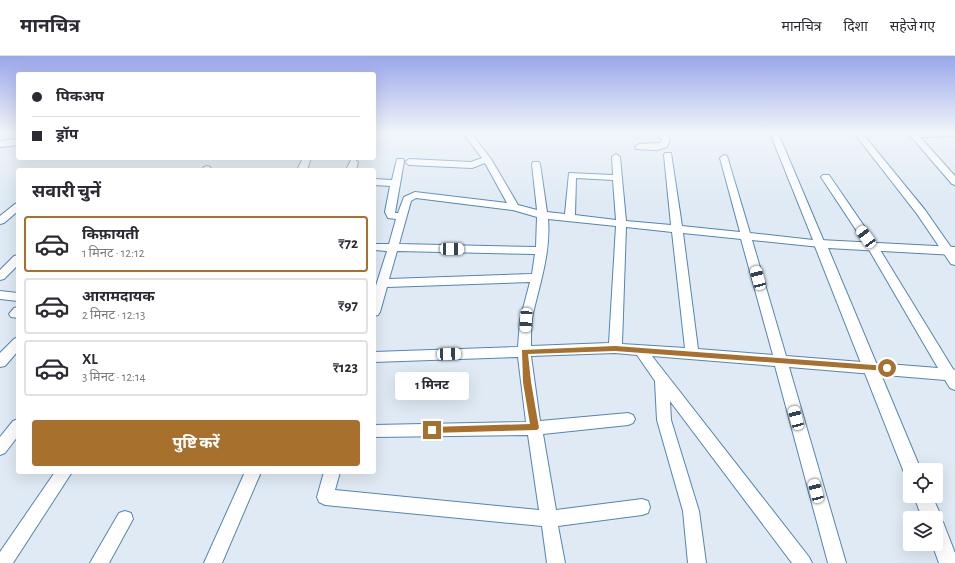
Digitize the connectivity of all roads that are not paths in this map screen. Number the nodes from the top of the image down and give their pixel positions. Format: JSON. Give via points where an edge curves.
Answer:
{"nodes":[{"id":1,"x":485,"y":157,"type":"edge"},
{"id":2,"x":616,"y":157,"type":"dead end"},
{"id":3,"x":668,"y":157,"type":"edge"},
{"id":4,"x":784,"y":157,"type":"edge"},
{"id":5,"x":877,"y":157,"type":"edge"},
{"id":6,"x":934,"y":157,"type":"edge"},
{"id":7,"x":724,"y":158,"type":"dead end"},
{"id":8,"x":487,"y":159,"type":"junction"},
{"id":9,"x":536,"y":164,"type":"dead end"},
{"id":10,"x":826,"y":177,"type":"dead end"},
{"id":11,"x":618,"y":178,"type":"junction"},
{"id":12,"x":953,"y":178,"type":"edge"},
{"id":13,"x":376,"y":182,"type":"edge"},
{"id":14,"x":396,"y":183,"type":"junction"},
{"id":15,"x":514,"y":207,"type":"junction"},
{"id":16,"x":16,"y":208,"type":"edge"},
{"id":17,"x":542,"y":215,"type":"junction"},
{"id":18,"x":401,"y":216,"type":"junction"},
{"id":19,"x":570,"y":218,"type":"junction"},
{"id":20,"x":0,"y":220,"type":"edge"},
{"id":21,"x":621,"y":223,"type":"junction"},
{"id":22,"x":677,"y":229,"type":"junction"},
{"id":23,"x":746,"y":236,"type":"junction"},
{"id":24,"x":820,"y":244,"type":"junction"},
{"id":25,"x":376,"y":247,"type":"edge"},
{"id":26,"x":873,"y":247,"type":"junction"},
{"id":27,"x":393,"y":248,"type":"junction"},
{"id":28,"x":541,"y":251,"type":"junction"},
{"id":29,"x":953,"y":254,"type":"edge"},
{"id":30,"x":16,"y":260,"type":"edge"},
{"id":31,"x":5,"y":267,"type":"edge"},
{"id":32,"x":0,"y":276,"type":"edge"},
{"id":33,"x":537,"y":278,"type":"junction"},
{"id":34,"x":382,"y":283,"type":"junction"},
{"id":35,"x":0,"y":295,"type":"edge"},
{"id":36,"x":16,"y":297,"type":"edge"},
{"id":37,"x":376,"y":305,"type":"edge"},
{"id":38,"x":16,"y":344,"type":"edge"},
{"id":39,"x":615,"y":348,"type":"junction"},
{"id":40,"x":641,"y":350,"type":"junction"},
{"id":41,"x":524,"y":352,"type":"junction"},
{"id":42,"x":692,"y":354,"type":"junction"},
{"id":43,"x":376,"y":357,"type":"edge"},
{"id":44,"x":780,"y":360,"type":"junction"},
{"id":45,"x":0,"y":362,"type":"edge"},
{"id":46,"x":871,"y":367,"type":"junction"},
{"id":47,"x":953,"y":377,"type":"edge"},
{"id":48,"x":662,"y":380,"type":"junction"},
{"id":49,"x":628,"y":419,"type":"dead end"},
{"id":50,"x":16,"y":428,"type":"edge"},
{"id":51,"x":535,"y":428,"type":"junction"},
{"id":52,"x":376,"y":431,"type":"edge"},
{"id":53,"x":0,"y":448,"type":"edge"},
{"id":54,"x":909,"y":463,"type":"edge"},
{"id":55,"x":63,"y":474,"type":"edge"},
{"id":56,"x":251,"y":474,"type":"edge"},
{"id":57,"x":331,"y":474,"type":"edge"},
{"id":58,"x":642,"y":507,"type":"dead end"},
{"id":59,"x":125,"y":519,"type":"dead end"},
{"id":60,"x":549,"y":519,"type":"junction"},
{"id":61,"x":943,"y":547,"type":"edge"},
{"id":62,"x":3,"y":563,"type":"edge"},
{"id":63,"x":99,"y":563,"type":"edge"},
{"id":64,"x":213,"y":563,"type":"edge"},
{"id":65,"x":556,"y":563,"type":"edge"},
{"id":66,"x":697,"y":563,"type":"edge"},
{"id":67,"x":803,"y":563,"type":"edge"},
{"id":68,"x":836,"y":563,"type":"edge"},
{"id":69,"x":949,"y":563,"type":"edge"}],
"edges":[{"from":1,"to":8,"type":"street"},
{"from":2,"to":11,"type":"street"},
{"from":3,"to":22,"type":"street"},
{"from":4,"to":24,"type":"street"},
{"from":5,"to":29,"type":"street"},
{"from":6,"to":12,"type":"street"},
{"from":7,"to":23,"type":"street"},
{"from":8,"to":14,"type":"street","via":[[472,165],[405,161]]},
{"from":8,"to":15,"type":"street"},
{"from":9,"to":17,"type":"street"},
{"from":10,"to":26,"type":"street"},
{"from":11,"to":19,"type":"street","via":[[572,176]]},
{"from":11,"to":21,"type":"street"},
{"from":13,"to":14,"type":"street"},
{"from":14,"to":18,"type":"street","via":[[390,212],[392,216]]},
{"from":15,"to":17,"type":"street"},
{"from":15,"to":18,"type":"street","via":[[415,195],[407,199]]},
{"from":16,"to":20,"type":"street"},
{"from":17,"to":19,"type":"street"},
{"from":17,"to":28,"type":"street"},
{"from":18,"to":27,"type":"street"},
{"from":19,"to":21,"type":"street"},
{"from":21,"to":22,"type":"street"},
{"from":21,"to":39,"type":"street"},
{"from":22,"to":23,"type":"street"},
{"from":22,"to":42,"type":"street"},
{"from":23,"to":24,"type":"street"},
{"from":23,"to":44,"type":"street"},
{"from":24,"to":26,"type":"street"},
{"from":24,"to":46,"type":"street"},
{"from":25,"to":27,"type":"street"},
{"from":26,"to":29,"type":"street"},
{"from":26,"to":47,"type":"street"},
{"from":27,"to":28,"type":"street"},
{"from":27,"to":34,"type":"street"},
{"from":28,"to":33,"type":"street"},
{"from":30,"to":31,"type":"street"},
{"from":31,"to":32,"type":"street"},
{"from":33,"to":34,"type":"street"},
{"from":33,"to":41,"type":"street","via":[[526,320]]},
{"from":34,"to":37,"type":"street"},
{"from":35,"to":36,"type":"street"},
{"from":38,"to":45,"type":"street"},
{"from":39,"to":40,"type":"street"},
{"from":39,"to":41,"type":"street"},
{"from":40,"to":42,"type":"street"},
{"from":40,"to":48,"type":"street"},
{"from":41,"to":43,"type":"street"},
{"from":41,"to":51,"type":"street"},
{"from":42,"to":44,"type":"street"},
{"from":44,"to":46,"type":"street"},
{"from":44,"to":68,"type":"street"},
{"from":46,"to":47,"type":"street"},
{"from":46,"to":54,"type":"street"},
{"from":48,"to":66,"type":"street","via":[[664,420],[691,511]]},
{"from":48,"to":67,"type":"street"},
{"from":49,"to":51,"type":"street"},
{"from":50,"to":53,"type":"street"},
{"from":51,"to":52,"type":"street"},
{"from":51,"to":60,"type":"street"},
{"from":55,"to":62,"type":"street"},
{"from":56,"to":64,"type":"street"},
{"from":57,"to":60,"type":"street","via":[[325,497]]},
{"from":58,"to":60,"type":"street"},
{"from":59,"to":63,"type":"street"},
{"from":60,"to":65,"type":"street"},
{"from":61,"to":69,"type":"street"}]}
